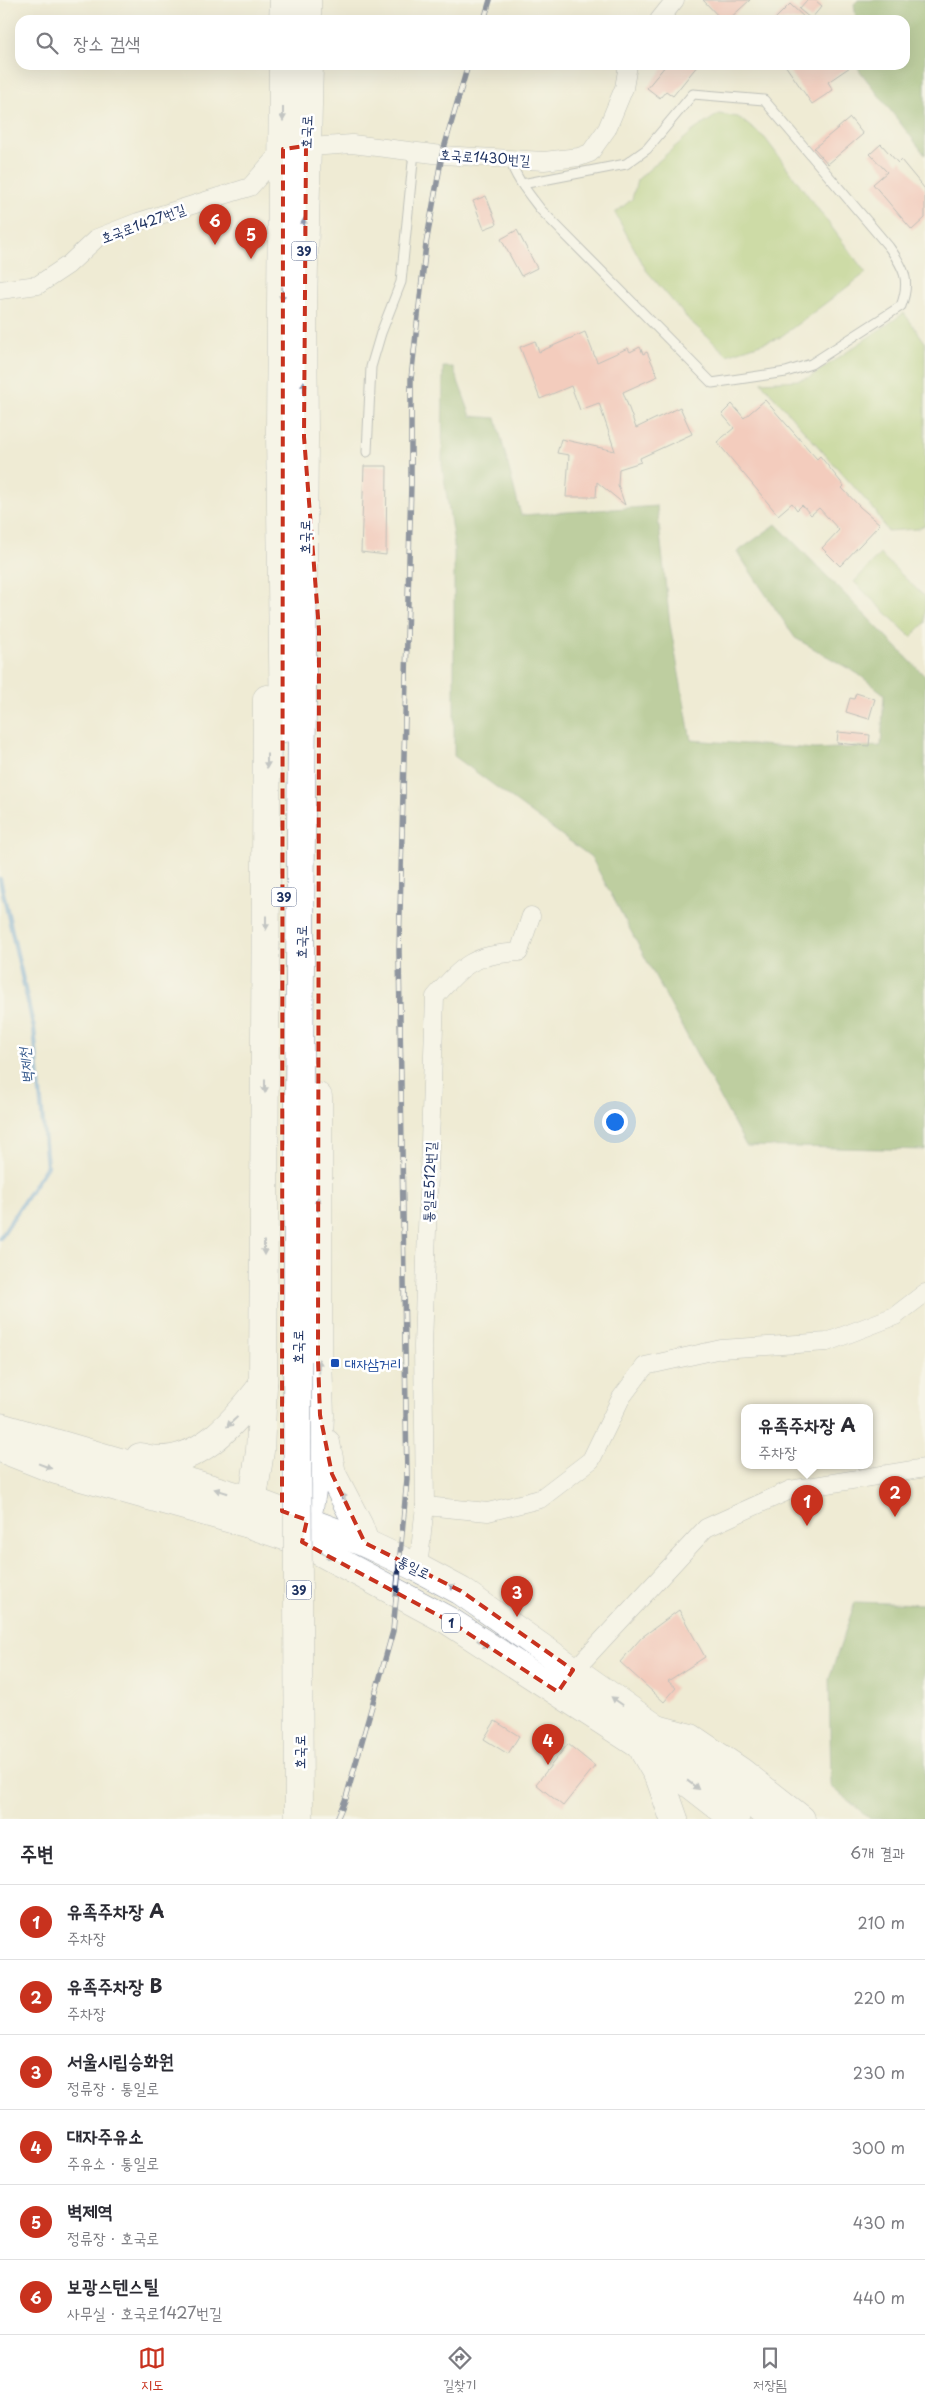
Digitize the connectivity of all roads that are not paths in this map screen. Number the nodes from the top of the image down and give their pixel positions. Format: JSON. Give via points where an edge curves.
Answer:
{"nodes":[{"id":1,"x":284,"y":0,"type":"edge"},
{"id":2,"x":307,"y":0,"type":"edge"},
{"id":3,"x":675,"y":0,"type":"edge"},
{"id":4,"x":284,"y":15,"type":"edge"},
{"id":5,"x":307,"y":15,"type":"edge"},
{"id":6,"x":663,"y":15,"type":"edge"},
{"id":7,"x":284,"y":70,"type":"edge"},
{"id":8,"x":308,"y":70,"type":"edge"},
{"id":9,"x":627,"y":70,"type":"edge"},
{"id":10,"x":294,"y":148,"type":"junction"},
{"id":11,"x":414,"y":152,"type":"junction"},
{"id":12,"x":510,"y":159,"type":"junction"},
{"id":13,"x":522,"y":184,"type":"junction"},
{"id":14,"x":0,"y":290,"type":"edge"},
{"id":15,"x":292,"y":435,"type":"junction"},
{"id":16,"x":367,"y":452,"type":"dead end"},
{"id":17,"x":532,"y":916,"type":"dead end"},
{"id":18,"x":925,"y":1293,"type":"edge"},
{"id":19,"x":290,"y":1361,"type":"junction"},
{"id":20,"x":263,"y":1385,"type":"junction"},
{"id":21,"x":320,"y":1415,"type":"junction"},
{"id":22,"x":0,"y":1428,"type":"edge"},
{"id":23,"x":36,"y":1438,"type":"junction"},
{"id":24,"x":0,"y":1448,"type":"edge"},
{"id":25,"x":925,"y":1468,"type":"edge"},
{"id":26,"x":425,"y":1506,"type":"junction"},
{"id":27,"x":251,"y":1512,"type":"junction"},
{"id":28,"x":305,"y":1531,"type":"junction"},
{"id":29,"x":365,"y":1543,"type":"junction"},
{"id":30,"x":418,"y":1568,"type":"junction"},
{"id":31,"x":566,"y":1681,"type":"junction"},
{"id":32,"x":648,"y":1737,"type":"junction"},
{"id":33,"x":729,"y":1809,"type":"edge"},
{"id":34,"x":283,"y":1819,"type":"edge"},
{"id":35,"x":299,"y":1819,"type":"edge"},
{"id":36,"x":674,"y":1819,"type":"edge"},
{"id":37,"x":771,"y":1819,"type":"edge"},
{"id":38,"x":801,"y":1819,"type":"edge"}],
"edges":[{"from":1,"to":4,"type":"main road"},
{"from":2,"to":5,"type":"main road"},
{"from":3,"to":6,"type":"street"},
{"from":7,"to":10,"type":"main road","name":"호국로","number":"39","one_way":true},
{"from":8,"to":10,"type":"main road","name":"호국로","number":"39"},
{"from":9,"to":12,"type":"street","name":"호국로1430번길","via":[[624,88],[606,129],[590,153],[544,160]]},
{"from":10,"to":11,"type":"street","name":"호국로1430번길","via":[[352,144]]},
{"from":10,"to":14,"type":"street","name":"호국로1427번길","via":[[250,187],[97,238],[68,265],[38,285]]},
{"from":10,"to":15,"type":"main road","name":"호국로","number":"39","via":[[302,305]]},
{"from":11,"to":12,"type":"street","name":"호국로1430번길"},
{"from":11,"to":16,"type":"lane","via":[[401,282],[371,367]]},
{"from":12,"to":13,"type":"lane"},
{"from":13,"to":13,"type":"lane","via":[[541,210],[712,383],[786,372],[811,364],[901,306],[906,292],[901,264],[889,247],[764,100],[693,94],[647,149],[626,164]]},
{"from":15,"to":19,"type":"main road","name":"호국로","number":"39"},
{"from":15,"to":20,"type":"main road","one_way":true,"via":[[267,632]]},
{"from":21,"to":15,"type":"main road","one_way":true,"via":[[319,630],[309,464]]},
{"from":17,"to":26,"type":"street","name":"통일로512번길","via":[[519,952],[491,954],[460,968],[436,997],[423,1346]]},
{"from":18,"to":26,"type":"street","via":[[895,1316],[828,1342],[721,1349],[645,1366],[621,1398],[591,1460],[540,1499],[488,1512]]},
{"from":19,"to":34,"type":"main road","name":"호국로","number":"39"},
{"from":19,"to":35,"type":"main road","name":"호국로","number":"39","bridge":true},
{"from":20,"to":21,"type":"main road","via":[[270,1452],[285,1458],[302,1457]]},
{"from":20,"to":23,"type":"main road","one_way":true,"via":[[236,1419],[208,1444],[176,1458],[155,1462],[75,1439]]},
{"from":20,"to":27,"type":"main road","via":[[260,1451]]},
{"from":21,"to":28,"type":"main road","via":[[318,1458]]},
{"from":29,"to":21,"type":"main road","one_way":true,"via":[[332,1474]]},
{"from":22,"to":23,"type":"main road","name":"통일로","number":"1"},
{"from":27,"to":23,"type":"main road","name":"통일로","number":"1","one_way":true},
{"from":24,"to":27,"type":"main road","name":"통일로","number":"1","one_way":true,"via":[[56,1470]]},
{"from":25,"to":31,"type":"street","via":[[790,1490],[706,1528]]},
{"from":26,"to":30,"type":"street","name":"통일로512번길"},
{"from":27,"to":28,"type":"main road","name":"통일로","number":"1"},
{"from":28,"to":29,"type":"main road","name":"통일로","number":"1"},
{"from":28,"to":31,"type":"main road","name":"통일로","number":"1","one_way":true,"via":[[449,1622]]},
{"from":29,"to":30,"type":"main road","name":"통일로","number":"1"},
{"from":31,"to":30,"type":"main road","name":"통일로","number":"1","one_way":true,"via":[[461,1591]]},
{"from":31,"to":32,"type":"main road","name":"통일로","number":"1"},
{"from":32,"to":33,"type":"main road","name":"통일로","number":"1"},
{"from":32,"to":36,"type":"main road"},
{"from":32,"to":38,"type":"main road","via":[[691,1738]]},
{"from":33,"to":37,"type":"main road","name":"통일로","number":"1"}]}
